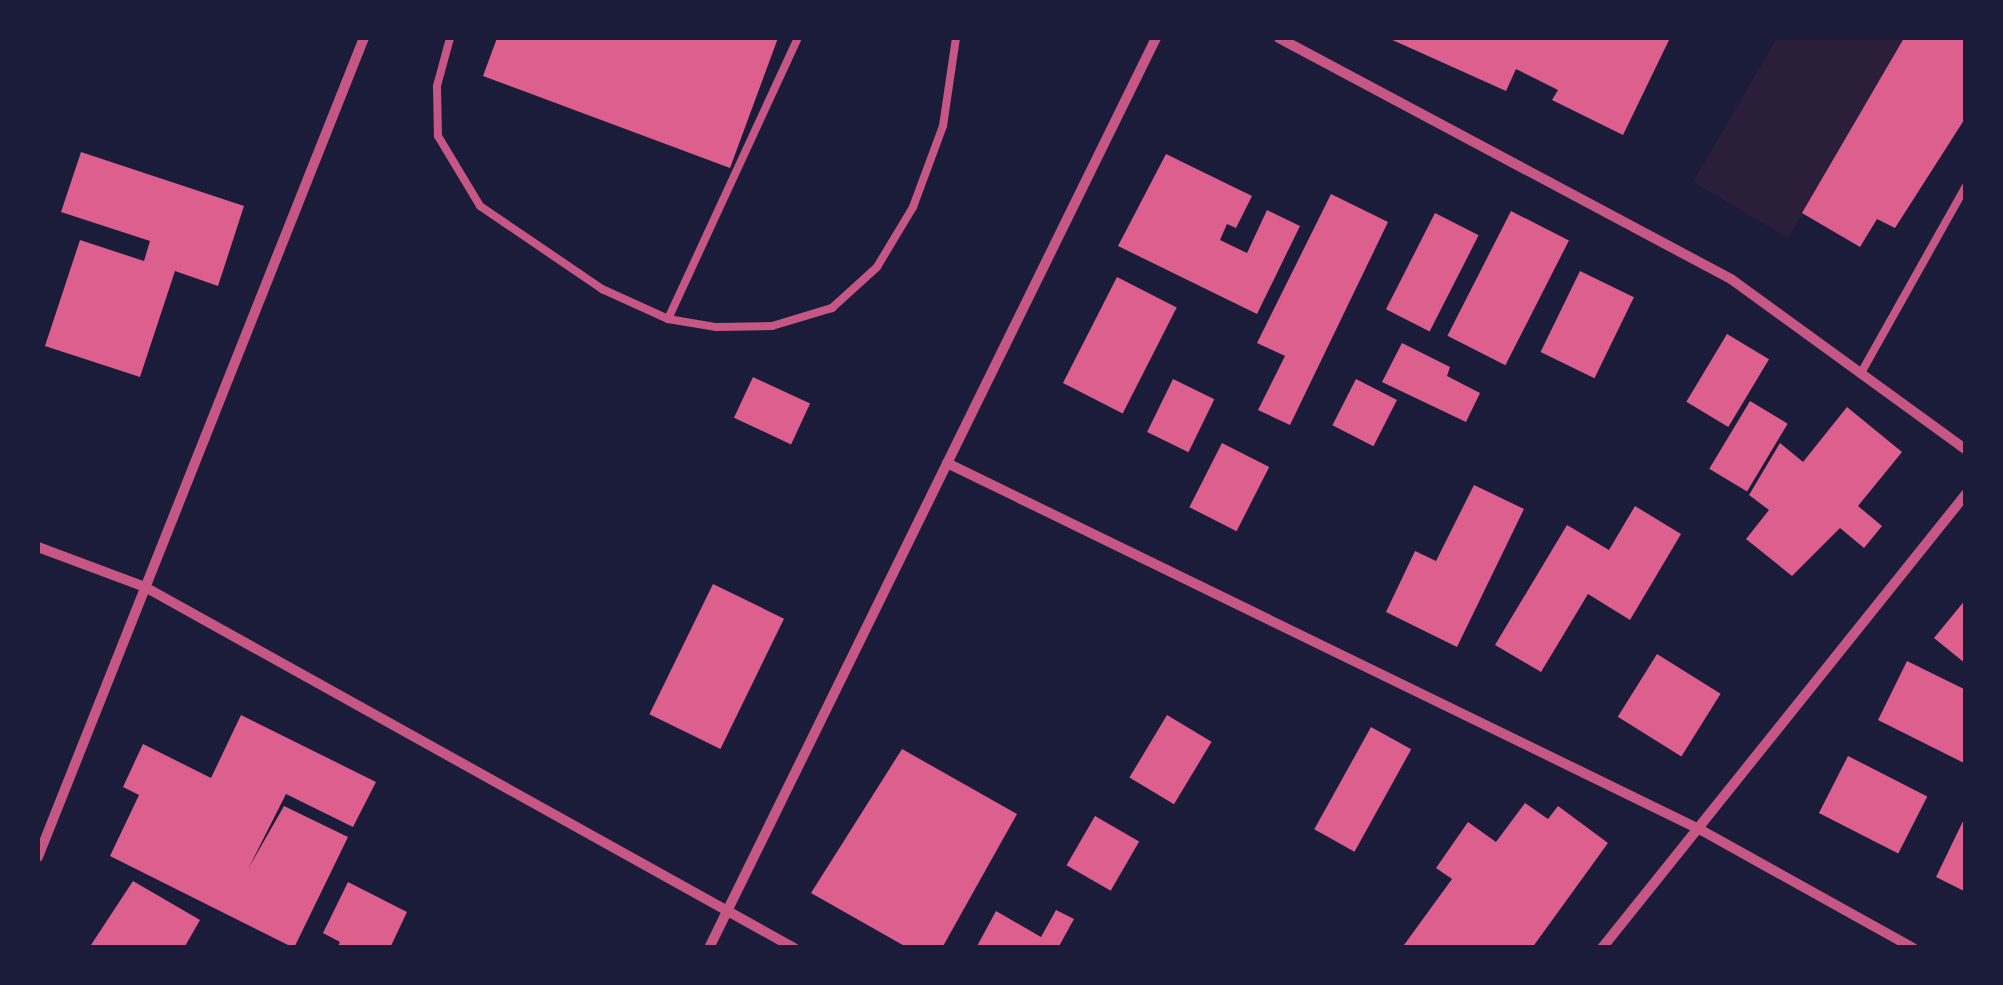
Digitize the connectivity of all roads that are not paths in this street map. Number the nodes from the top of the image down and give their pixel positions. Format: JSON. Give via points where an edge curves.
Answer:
{"nodes":[{"id":1,"x":364,"y":38,"type":"edge"},
{"id":2,"x":450,"y":38,"type":"edge"},
{"id":3,"x":798,"y":38,"type":"edge"},
{"id":4,"x":956,"y":38,"type":"edge"},
{"id":5,"x":1156,"y":38,"type":"edge"},
{"id":6,"x":1279,"y":38,"type":"edge"},
{"id":7,"x":1966,"y":186,"type":"edge"},
{"id":8,"x":668,"y":319,"type":"junction"},
{"id":9,"x":1861,"y":373,"type":"junction"},
{"id":10,"x":1966,"y":450,"type":"edge"},
{"id":11,"x":947,"y":463,"type":"junction"},
{"id":12,"x":1966,"y":494,"type":"edge"},
{"id":13,"x":38,"y":547,"type":"edge"},
{"id":14,"x":146,"y":588,"type":"junction"},
{"id":15,"x":1701,"y":830,"type":"junction"},
{"id":16,"x":38,"y":857,"type":"edge"},
{"id":17,"x":729,"y":907,"type":"junction"},
{"id":18,"x":709,"y":948,"type":"edge"},
{"id":19,"x":794,"y":948,"type":"edge"},
{"id":20,"x":1602,"y":948,"type":"edge"},
{"id":21,"x":1912,"y":948,"type":"edge"}],
"edges":[{"from":1,"to":14,"type":"street"},
{"from":2,"to":8,"type":"lane","via":[[437,86],[438,136],[480,206],[602,290]]},
{"from":3,"to":8,"type":"lane"},
{"from":4,"to":8,"type":"lane","via":[[943,126],[913,207],[877,267],[832,308],[772,326]]},
{"from":5,"to":11,"type":"street"},
{"from":6,"to":9,"type":"street","via":[[1731,279]]},
{"from":7,"to":9,"type":"lane"},
{"from":9,"to":10,"type":"street"},
{"from":11,"to":15,"type":"street"},
{"from":11,"to":17,"type":"street"},
{"from":12,"to":15,"type":"street"},
{"from":13,"to":14,"type":"street"},
{"from":14,"to":16,"type":"street"},
{"from":14,"to":17,"type":"street"},
{"from":15,"to":20,"type":"street"},
{"from":15,"to":21,"type":"street"},
{"from":17,"to":18,"type":"street"},
{"from":17,"to":19,"type":"street"}]}
